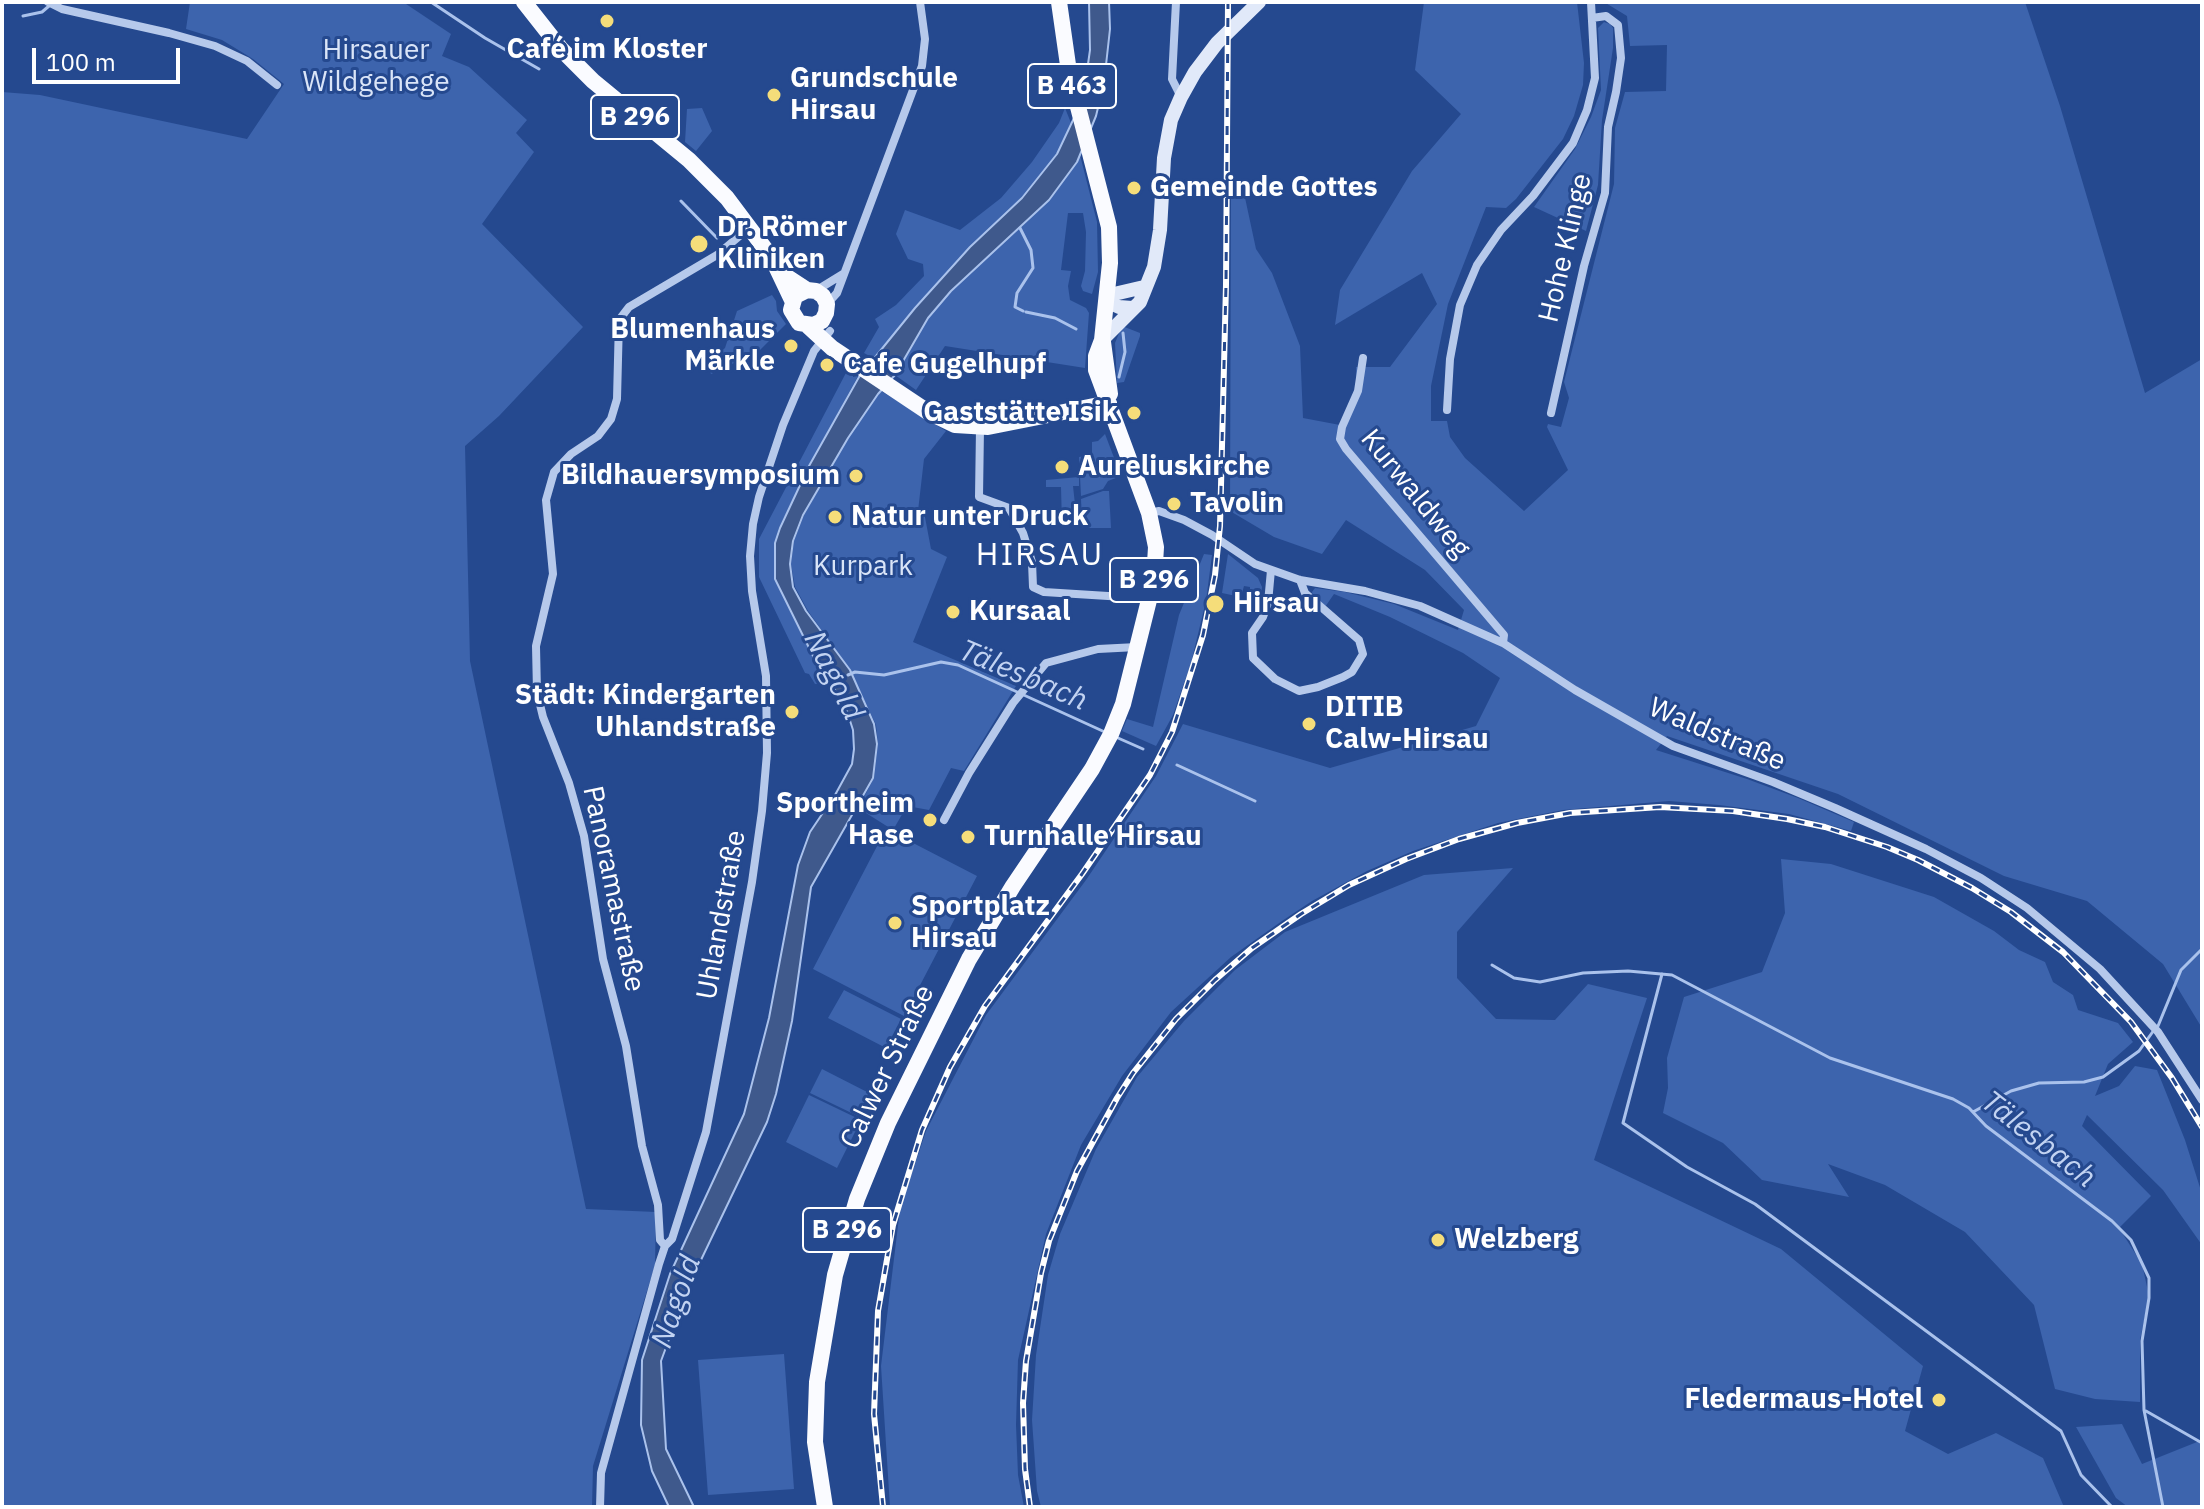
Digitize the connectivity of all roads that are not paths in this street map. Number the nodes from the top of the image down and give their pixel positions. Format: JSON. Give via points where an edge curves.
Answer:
{"nodes":[{"id":1,"x":524,"y":2,"type":"edge"},
{"id":2,"x":920,"y":2,"type":"edge"},
{"id":3,"x":1060,"y":2,"type":"edge"},
{"id":4,"x":1176,"y":2,"type":"edge"},
{"id":5,"x":1259,"y":2,"type":"edge"},
{"id":6,"x":1591,"y":2,"type":"edge"},
{"id":7,"x":52,"y":4,"type":"edge"},
{"id":8,"x":1592,"y":18,"type":"junction"},
{"id":9,"x":277,"y":85,"type":"dead end"},
{"id":10,"x":1181,"y":97,"type":"junction"},
{"id":11,"x":750,"y":227,"type":"junction"},
{"id":12,"x":781,"y":273,"type":"junction"},
{"id":13,"x":843,"y":274,"type":"junction"},
{"id":14,"x":1144,"y":287,"type":"junction"},
{"id":15,"x":792,"y":300,"type":"junction"},
{"id":16,"x":1106,"y":301,"type":"junction"},
{"id":17,"x":1132,"y":308,"type":"junction"},
{"id":18,"x":821,"y":312,"type":"junction"},
{"id":19,"x":1102,"y":340,"type":"junction"},
{"id":20,"x":1363,"y":358,"type":"dead end"},
{"id":21,"x":1096,"y":370,"type":"junction"},
{"id":22,"x":1109,"y":403,"type":"junction"},
{"id":23,"x":1080,"y":409,"type":"junction"},
{"id":24,"x":1447,"y":410,"type":"dead end"},
{"id":25,"x":1551,"y":413,"type":"dead end"},
{"id":26,"x":980,"y":428,"type":"junction"},
{"id":27,"x":1149,"y":513,"type":"junction"},
{"id":28,"x":1271,"y":570,"type":"junction"},
{"id":29,"x":1300,"y":580,"type":"junction"},
{"id":30,"x":1140,"y":598,"type":"dead end"},
{"id":31,"x":1503,"y":643,"type":"junction"},
{"id":32,"x":1138,"y":647,"type":"junction"},
{"id":33,"x":944,"y":820,"type":"dead end"},
{"id":34,"x":2202,"y":1100,"type":"edge"},
{"id":35,"x":665,"y":1246,"type":"junction"},
{"id":36,"x":600,"y":1507,"type":"edge"},
{"id":37,"x":825,"y":1507,"type":"edge"}],
"edges":[{"from":1,"to":11,"type":"main road","number":"B 296","via":[[584,73],[705,174]]},
{"from":2,"to":13,"type":"street","name":"Uhlandstraße","via":[[922,66]]},
{"from":3,"to":16,"type":"main road","number":"B 463","via":[[1069,72],[1109,227]]},
{"from":4,"to":10,"type":"street","via":[[1172,79]]},
{"from":5,"to":10,"type":"main road","via":[[1217,43]]},
{"from":6,"to":8,"type":"street"},
{"from":7,"to":9,"type":"street","via":[[215,46],[247,61]]},
{"from":8,"to":24,"type":"street","via":[[1595,78],[1587,110],[1573,143],[1477,265],[1460,305]]},
{"from":8,"to":25,"type":"street","name":"Hohe Klinge","via":[[1606,16],[1618,25],[1621,58],[1608,127],[1605,193]]},
{"from":10,"to":14,"type":"main road","via":[[1164,158],[1157,253]]},
{"from":11,"to":12,"type":"main road","number":"B 296"},
{"from":11,"to":35,"type":"street","name":"Panoramastraße","via":[[717,255],[629,307],[619,320],[616,406],[605,429],[554,472],[546,500],[553,574],[536,646],[537,692],[584,836],[603,959],[626,1046]]},
{"from":12,"to":15,"type":"main road","number":"B 296"},
{"from":12,"to":18,"type":"main road","number":"B 296"},
{"from":13,"to":18,"type":"street","name":"Uhlandstraße","via":[[837,293]]},
{"from":13,"to":18,"type":"street","via":[[830,285]]},
{"from":14,"to":16,"type":"main road"},
{"from":14,"to":17,"type":"main road"},
{"from":15,"to":18,"type":"main road","via":[[798,293]]},
{"from":15,"to":18,"type":"main road","number":"B 296","via":[[792,315],[799,323],[818,324]]},
{"from":16,"to":17,"type":"main road"},
{"from":16,"to":19,"type":"main road","number":"B 463"},
{"from":17,"to":19,"type":"main road"},
{"from":18,"to":26,"type":"main road","number":"B 296","via":[[852,361],[945,423]]},
{"from":18,"to":35,"type":"street","name":"Uhlandstraße","via":[[814,351],[783,425],[753,524],[752,591],[766,676],[762,811],[706,1132],[672,1239]]},
{"from":19,"to":21,"type":"main road","number":"B 463"},
{"from":19,"to":22,"type":"main road","number":"B 463"},
{"from":20,"to":31,"type":"street","name":"Kurwaldweg","via":[[1358,391],[1340,439],[1504,635]]},
{"from":21,"to":22,"type":"main road"},
{"from":21,"to":23,"type":"main road"},
{"from":22,"to":23,"type":"main road","number":"B 296"},
{"from":22,"to":27,"type":"main road","name":"Calwer Straße","number":"B 296"},
{"from":23,"to":26,"type":"main road","number":"B 296"},
{"from":26,"to":30,"type":"street","via":[[979,497],[1009,508],[1032,562],[1033,587]]},
{"from":27,"to":28,"type":"street","name":"Waldstraße","via":[[1184,520]]},
{"from":27,"to":32,"type":"main road","name":"Calwer Straße","number":"B 296","via":[[1156,547],[1154,580]]},
{"from":28,"to":29,"type":"street","name":"Waldstraße"},
{"from":28,"to":29,"type":"street","via":[[1268,603],[1252,633],[1253,658],[1275,679],[1299,691],[1352,672],[1363,654],[1359,640],[1305,593]]},
{"from":29,"to":31,"type":"street","name":"Waldstraße","via":[[1391,596]]},
{"from":31,"to":34,"type":"street","name":"Waldstraße","via":[[1673,746],[1773,782],[1926,849],[2027,908],[2078,949],[2142,1013]]},
{"from":32,"to":33,"type":"street","via":[[1098,649],[1046,663],[1016,699]]},
{"from":32,"to":37,"type":"main road","name":"Calwer Straße","number":"B 296","via":[[1105,746],[969,959],[888,1123],[857,1199],[835,1275],[817,1382],[815,1442]]},
{"from":35,"to":36,"type":"street","name":"Uhlandstraße","via":[[601,1473]]}]}
